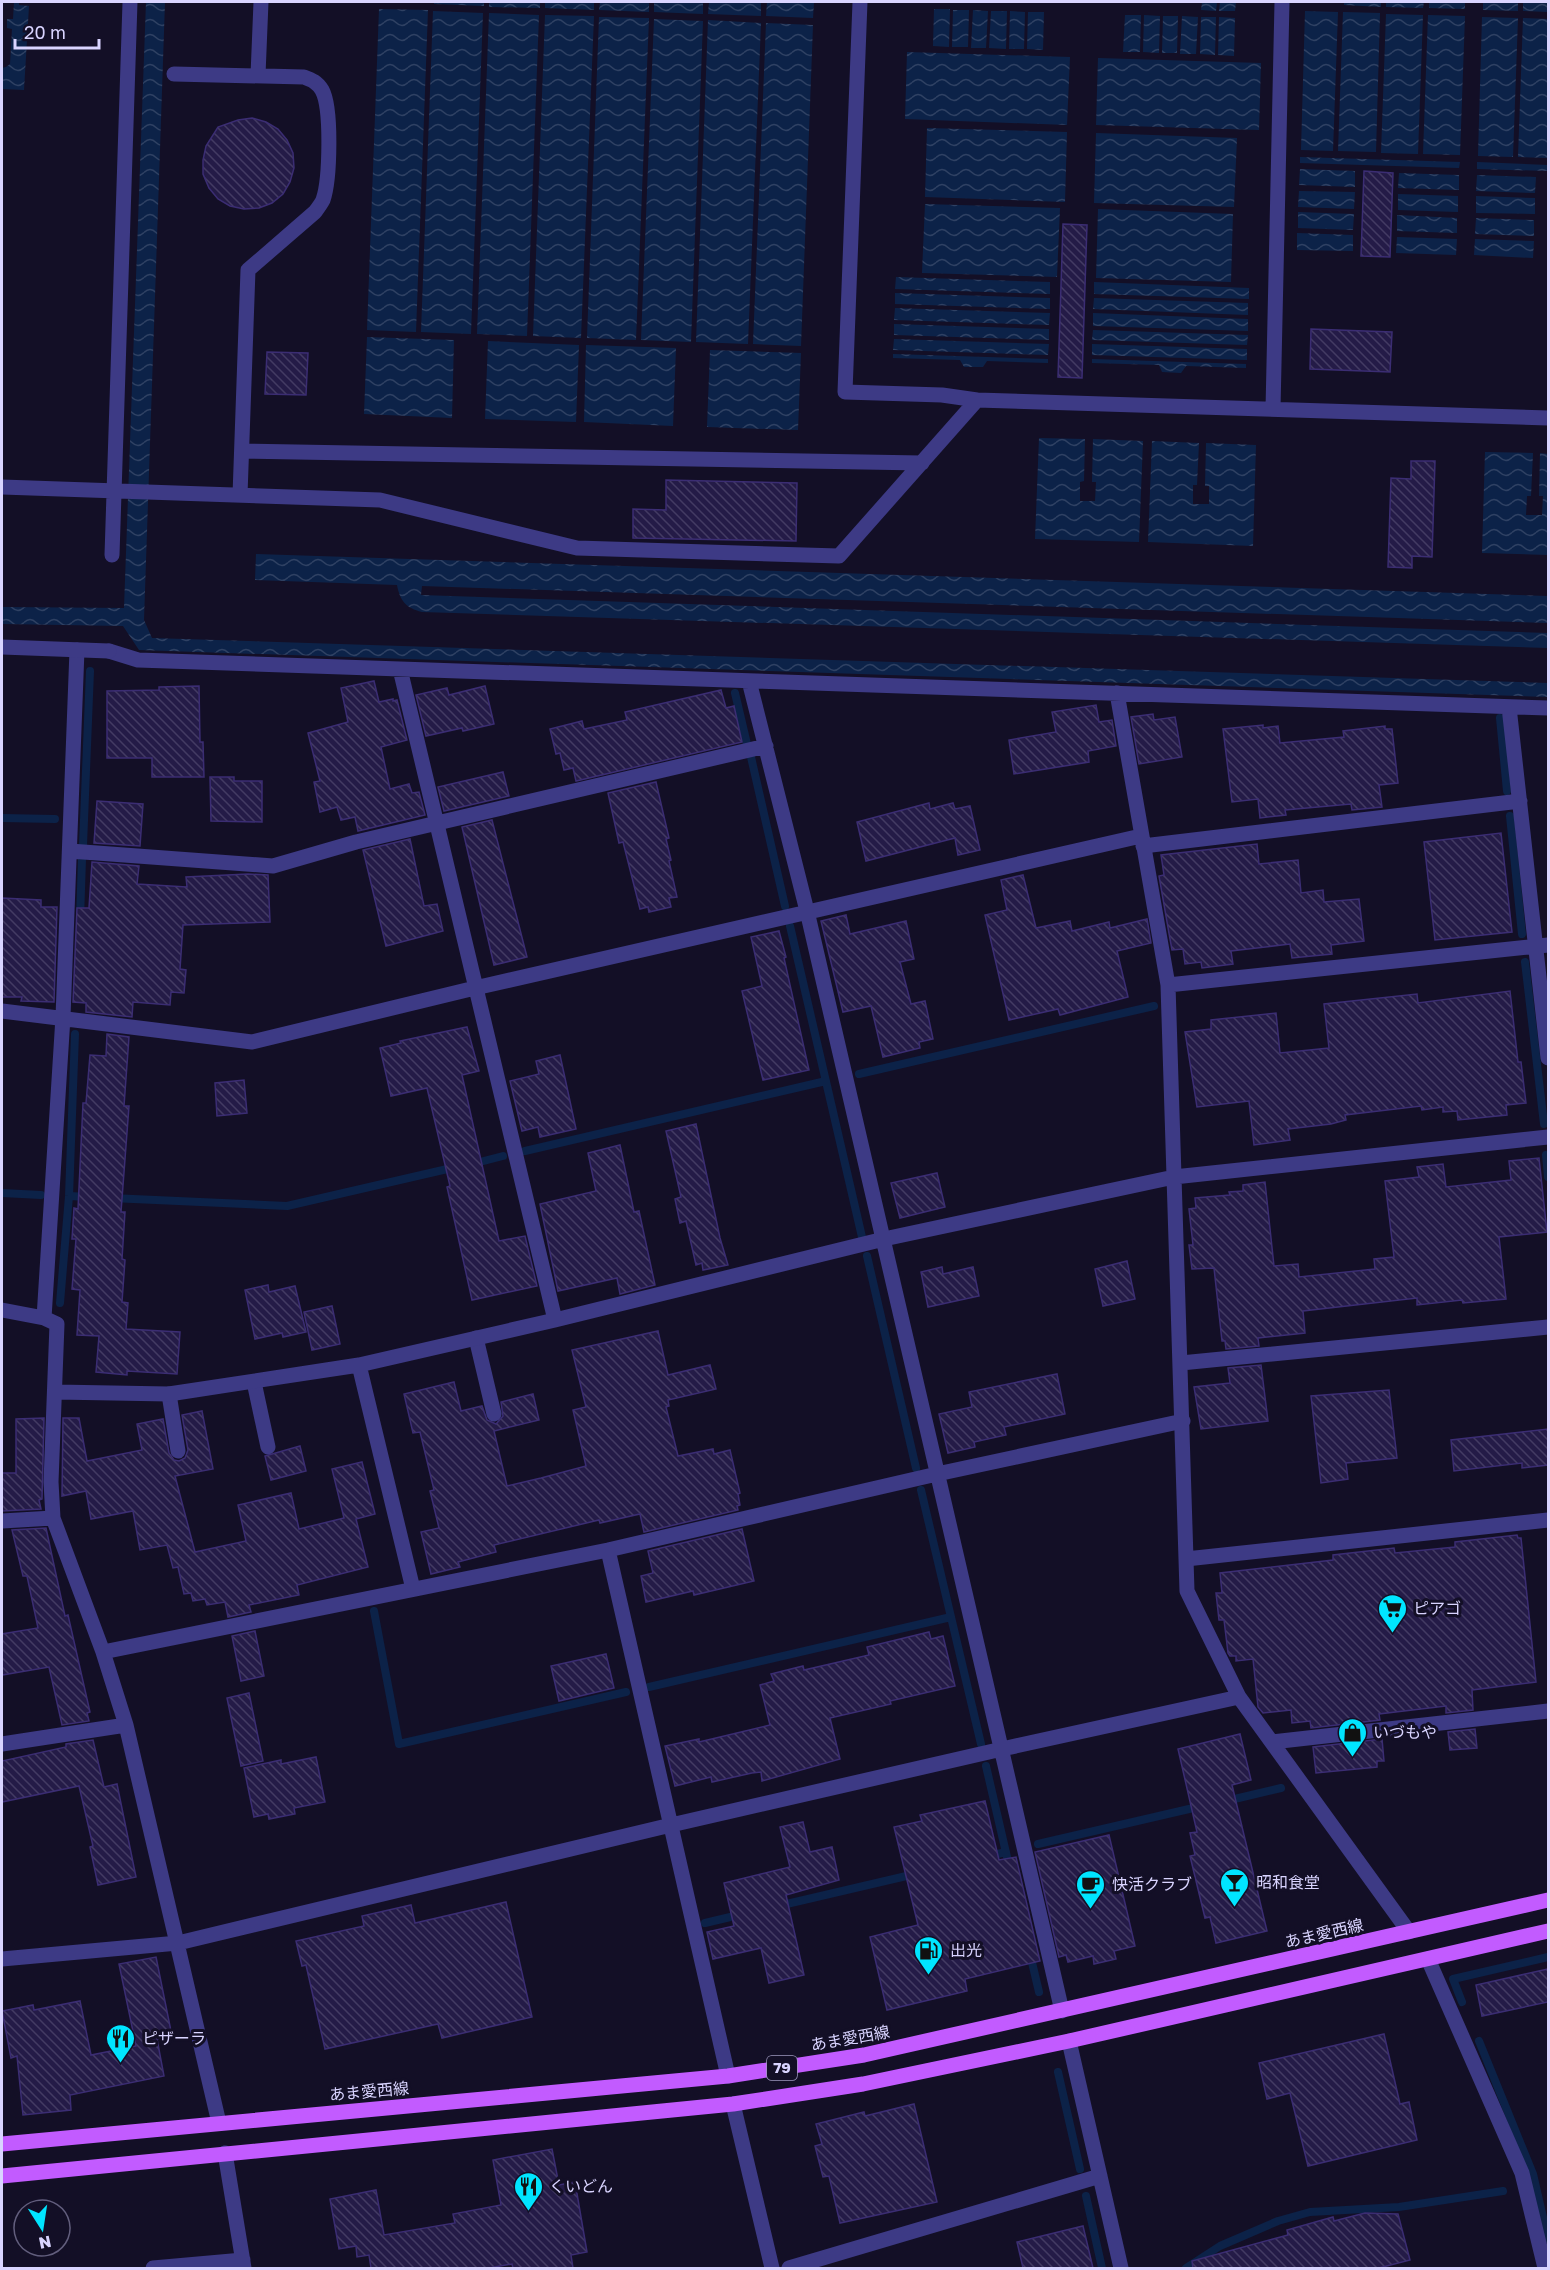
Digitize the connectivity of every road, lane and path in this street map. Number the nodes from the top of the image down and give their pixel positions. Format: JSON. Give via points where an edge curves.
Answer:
{"nodes":[{"id":1,"x":130,"y":2,"type":"edge"},
{"id":2,"x":261,"y":2,"type":"edge"},
{"id":3,"x":860,"y":2,"type":"edge"},
{"id":4,"x":1282,"y":2,"type":"edge"},
{"id":5,"x":174,"y":74,"type":"dead end"},
{"id":6,"x":258,"y":75,"type":"junction"},
{"id":7,"x":977,"y":400,"type":"junction"},
{"id":8,"x":1273,"y":410,"type":"junction"},
{"id":9,"x":1548,"y":417,"type":"edge"},
{"id":10,"x":242,"y":451,"type":"junction"},
{"id":11,"x":922,"y":463,"type":"junction"},
{"id":12,"x":2,"y":487,"type":"edge"},
{"id":13,"x":120,"y":491,"type":"junction"},
{"id":14,"x":240,"y":495,"type":"junction"},
{"id":15,"x":112,"y":555,"type":"dead end"},
{"id":16,"x":2,"y":647,"type":"edge"},
{"id":17,"x":77,"y":650,"type":"junction"},
{"id":18,"x":400,"y":669,"type":"junction"},
{"id":19,"x":749,"y":681,"type":"junction"},
{"id":20,"x":1117,"y":693,"type":"junction"},
{"id":21,"x":1509,"y":707,"type":"junction"},
{"id":22,"x":1548,"y":708,"type":"edge"},
{"id":23,"x":766,"y":746,"type":"junction"},
{"id":24,"x":1520,"y":801,"type":"junction"},
{"id":25,"x":436,"y":823,"type":"junction"},
{"id":26,"x":1142,"y":841,"type":"junction"},
{"id":27,"x":70,"y":851,"type":"junction"},
{"id":28,"x":807,"y":911,"type":"junction"},
{"id":29,"x":1542,"y":946,"type":"edge"},
{"id":30,"x":1168,"y":985,"type":"junction"},
{"id":31,"x":475,"y":988,"type":"junction"},
{"id":32,"x":2,"y":1011,"type":"edge"},
{"id":33,"x":63,"y":1017,"type":"junction"},
{"id":34,"x":1548,"y":1058,"type":"edge"},
{"id":35,"x":1548,"y":1137,"type":"edge"},
{"id":36,"x":1174,"y":1177,"type":"junction"},
{"id":37,"x":884,"y":1239,"type":"junction"},
{"id":38,"x":2,"y":1310,"type":"edge"},
{"id":39,"x":44,"y":1318,"type":"junction"},
{"id":40,"x":555,"y":1320,"type":"junction"},
{"id":41,"x":1548,"y":1327,"type":"edge"},
{"id":42,"x":476,"y":1338,"type":"junction"},
{"id":43,"x":1180,"y":1363,"type":"junction"},
{"id":44,"x":359,"y":1365,"type":"junction"},
{"id":45,"x":254,"y":1382,"type":"junction"},
{"id":46,"x":56,"y":1392,"type":"junction"},
{"id":47,"x":169,"y":1395,"type":"junction"},
{"id":48,"x":494,"y":1414,"type":"dead end"},
{"id":49,"x":1183,"y":1421,"type":"junction"},
{"id":50,"x":268,"y":1447,"type":"dead end"},
{"id":51,"x":178,"y":1451,"type":"dead end"},
{"id":52,"x":937,"y":1474,"type":"junction"},
{"id":53,"x":53,"y":1518,"type":"junction"},
{"id":54,"x":1548,"y":1520,"type":"edge"},
{"id":55,"x":2,"y":1521,"type":"edge"},
{"id":56,"x":608,"y":1550,"type":"junction"},
{"id":57,"x":1186,"y":1559,"type":"junction"},
{"id":58,"x":412,"y":1589,"type":"junction"},
{"id":59,"x":103,"y":1652,"type":"junction"},
{"id":60,"x":1239,"y":1697,"type":"junction"},
{"id":61,"x":1548,"y":1711,"type":"edge"},
{"id":62,"x":126,"y":1725,"type":"junction"},
{"id":63,"x":1272,"y":1742,"type":"junction"},
{"id":64,"x":2,"y":1744,"type":"edge"},
{"id":65,"x":1002,"y":1749,"type":"junction"},
{"id":66,"x":671,"y":1826,"type":"junction"},
{"id":67,"x":1548,"y":1900,"type":"edge"},
{"id":68,"x":1548,"y":1931,"type":"edge"},
{"id":69,"x":1409,"y":1932,"type":"junction"},
{"id":70,"x":178,"y":1943,"type":"junction"},
{"id":71,"x":2,"y":1959,"type":"edge"},
{"id":72,"x":1428,"y":1959,"type":"junction"},
{"id":73,"x":1062,"y":2011,"type":"junction"},
{"id":74,"x":1069,"y":2041,"type":"junction"},
{"id":75,"x":728,"y":2076,"type":"junction"},
{"id":76,"x":733,"y":2104,"type":"junction"},
{"id":77,"x":219,"y":2123,"type":"junction"},
{"id":78,"x":2,"y":2144,"type":"edge"},
{"id":79,"x":225,"y":2153,"type":"junction"},
{"id":80,"x":2,"y":2176,"type":"edge"},
{"id":81,"x":1100,"y":2176,"type":"junction"},
{"id":82,"x":244,"y":2264,"type":"edge"},
{"id":83,"x":153,"y":2268,"type":"edge"},
{"id":84,"x":772,"y":2268,"type":"edge"},
{"id":85,"x":789,"y":2268,"type":"edge"},
{"id":86,"x":1121,"y":2268,"type":"edge"},
{"id":87,"x":1545,"y":2268,"type":"edge"}],
"edges":[{"from":1,"to":13,"type":"street"},
{"from":2,"to":6,"type":"street"},
{"from":3,"to":7,"type":"street","via":[[845,392]]},
{"from":4,"to":8,"type":"street"},
{"from":5,"to":6,"type":"street"},
{"from":6,"to":10,"type":"street","via":[[316,81],[323,91],[329,119],[322,201],[315,212],[248,270]]},
{"from":7,"to":8,"type":"street"},
{"from":7,"to":11,"type":"street"},
{"from":8,"to":9,"type":"street"},
{"from":10,"to":11,"type":"street"},
{"from":10,"to":14,"type":"street"},
{"from":11,"to":14,"type":"street","via":[[839,556],[578,548],[380,500]]},
{"from":12,"to":13,"type":"street"},
{"from":13,"to":14,"type":"street"},
{"from":13,"to":15,"type":"street"},
{"from":16,"to":17,"type":"street"},
{"from":17,"to":18,"type":"street","via":[[109,651],[138,660]]},
{"from":17,"to":27,"type":"street"},
{"from":18,"to":19,"type":"street"},
{"from":18,"to":25,"type":"street"},
{"from":19,"to":20,"type":"street"},
{"from":19,"to":23,"type":"street"},
{"from":20,"to":21,"type":"street"},
{"from":20,"to":26,"type":"street"},
{"from":21,"to":22,"type":"street"},
{"from":21,"to":24,"type":"street"},
{"from":23,"to":25,"type":"street"},
{"from":23,"to":28,"type":"street"},
{"from":24,"to":26,"type":"street"},
{"from":24,"to":29,"type":"street"},
{"from":25,"to":27,"type":"street","via":[[273,866]]},
{"from":25,"to":31,"type":"street"},
{"from":26,"to":28,"type":"street"},
{"from":26,"to":30,"type":"street"},
{"from":27,"to":33,"type":"street"},
{"from":28,"to":31,"type":"street"},
{"from":28,"to":37,"type":"street"},
{"from":29,"to":30,"type":"street"},
{"from":29,"to":34,"type":"street"},
{"from":30,"to":36,"type":"street"},
{"from":31,"to":33,"type":"street","via":[[252,1042]]},
{"from":31,"to":40,"type":"street"},
{"from":32,"to":33,"type":"street"},
{"from":33,"to":39,"type":"street"},
{"from":35,"to":36,"type":"street"},
{"from":36,"to":37,"type":"street"},
{"from":36,"to":43,"type":"street"},
{"from":37,"to":40,"type":"street"},
{"from":37,"to":52,"type":"street"},
{"from":38,"to":39,"type":"street"},
{"from":39,"to":46,"type":"street","via":[[57,1324]]},
{"from":40,"to":42,"type":"street"},
{"from":41,"to":43,"type":"street"},
{"from":42,"to":44,"type":"street"},
{"from":42,"to":48,"type":"street"},
{"from":43,"to":49,"type":"street"},
{"from":44,"to":45,"type":"street"},
{"from":44,"to":58,"type":"street"},
{"from":45,"to":47,"type":"street"},
{"from":45,"to":50,"type":"street"},
{"from":46,"to":47,"type":"street"},
{"from":46,"to":53,"type":"street"},
{"from":47,"to":51,"type":"street"},
{"from":49,"to":52,"type":"street"},
{"from":49,"to":57,"type":"street"},
{"from":52,"to":56,"type":"street"},
{"from":52,"to":65,"type":"street"},
{"from":53,"to":55,"type":"street"},
{"from":53,"to":59,"type":"street"},
{"from":54,"to":57,"type":"street"},
{"from":56,"to":58,"type":"street"},
{"from":56,"to":66,"type":"street"},
{"from":57,"to":60,"type":"street","via":[[1187,1592]]},
{"from":58,"to":59,"type":"street"},
{"from":59,"to":62,"type":"street"},
{"from":60,"to":63,"type":"street"},
{"from":60,"to":65,"type":"street"},
{"from":61,"to":63,"type":"street"},
{"from":62,"to":64,"type":"street"},
{"from":62,"to":70,"type":"street"},
{"from":63,"to":69,"type":"street"},
{"from":65,"to":66,"type":"street"},
{"from":65,"to":73,"type":"street"},
{"from":66,"to":70,"type":"street"},
{"from":66,"to":75,"type":"street"},
{"from":67,"to":69,"type":"main road","name":"あま愛西線","number":"79"},
{"from":68,"to":72,"type":"main road","number":"79"},
{"from":69,"to":73,"type":"main road","name":"あま愛西線","number":"79"},
{"from":70,"to":71,"type":"street"},
{"from":70,"to":77,"type":"street"},
{"from":72,"to":74,"type":"main road","number":"79"},
{"from":72,"to":87,"type":"street","via":[[1522,2173]]},
{"from":73,"to":75,"type":"main road","name":"あま愛西線","number":"79","via":[[864,2055]]},
{"from":74,"to":76,"type":"main road","number":"79","via":[[863,2084]]},
{"from":74,"to":81,"type":"street"},
{"from":75,"to":77,"type":"main road","name":"あま愛西線","number":"79"},
{"from":76,"to":79,"type":"main road","number":"79"},
{"from":76,"to":84,"type":"street"},
{"from":77,"to":78,"type":"main road","name":"あま愛西線","number":"79"},
{"from":79,"to":80,"type":"main road","number":"79"},
{"from":79,"to":82,"type":"street"},
{"from":81,"to":85,"type":"street"},
{"from":81,"to":86,"type":"street"},
{"from":82,"to":83,"type":"street"}]}
